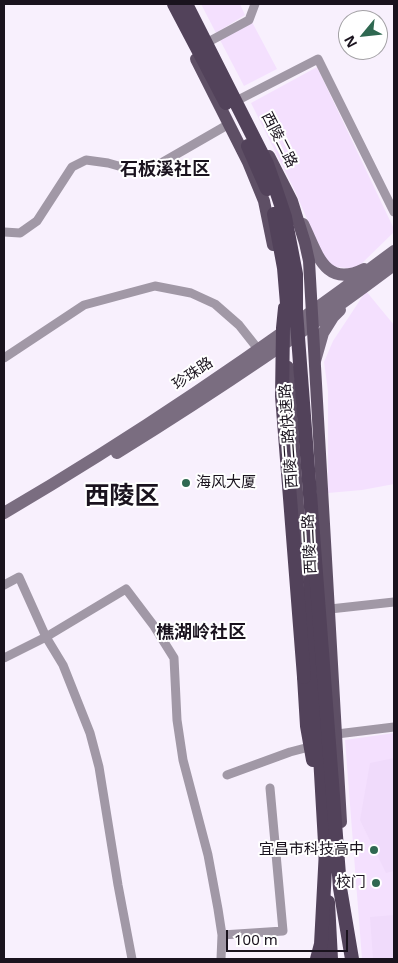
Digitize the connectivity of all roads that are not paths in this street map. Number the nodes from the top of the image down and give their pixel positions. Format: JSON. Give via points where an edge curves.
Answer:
{"nodes":[{"id":1,"x":167,"y":4,"type":"edge"},
{"id":2,"x":174,"y":4,"type":"edge"},
{"id":3,"x":186,"y":4,"type":"edge"},
{"id":4,"x":192,"y":4,"type":"edge"},
{"id":5,"x":255,"y":4,"type":"edge"},
{"id":6,"x":210,"y":40,"type":"junction"},
{"id":7,"x":240,"y":99,"type":"junction"},
{"id":8,"x":229,"y":124,"type":"junction"},
{"id":9,"x":292,"y":201,"type":"junction"},
{"id":10,"x":394,"y":212,"type":"edge"},
{"id":11,"x":4,"y":232,"type":"edge"},
{"id":12,"x":394,"y":256,"type":"edge"},
{"id":13,"x":286,"y":294,"type":"junction"},
{"id":14,"x":352,"y":297,"type":"junction"},
{"id":15,"x":313,"y":318,"type":"junction"},
{"id":16,"x":286,"y":337,"type":"junction"},
{"id":17,"x":258,"y":349,"type":"junction"},
{"id":18,"x":4,"y":358,"type":"edge"},
{"id":19,"x":315,"y":361,"type":"junction"},
{"id":20,"x":4,"y":513,"type":"edge"},
{"id":21,"x":4,"y":522,"type":"edge"},
{"id":22,"x":4,"y":585,"type":"edge"},
{"id":23,"x":394,"y":602,"type":"edge"},
{"id":24,"x":330,"y":609,"type":"junction"},
{"id":25,"x":46,"y":637,"type":"junction"},
{"id":26,"x":4,"y":658,"type":"edge"},
{"id":27,"x":394,"y":728,"type":"edge"},
{"id":28,"x":337,"y":734,"type":"junction"},
{"id":29,"x":312,"y":746,"type":"junction"},
{"id":30,"x":314,"y":771,"type":"joint"},
{"id":31,"x":227,"y":775,"type":"dead end"},
{"id":32,"x":270,"y":788,"type":"dead end"},
{"id":33,"x":326,"y":850,"type":"junction"},
{"id":34,"x":340,"y":888,"type":"junction"},
{"id":35,"x":222,"y":935,"type":"junction"},
{"id":36,"x":132,"y":959,"type":"edge"},
{"id":37,"x":220,"y":959,"type":"edge"},
{"id":38,"x":317,"y":959,"type":"edge"},
{"id":39,"x":330,"y":959,"type":"edge"},
{"id":40,"x":345,"y":959,"type":"edge"},
{"id":41,"x":350,"y":959,"type":"edge"}],
"edges":[{"from":1,"to":8,"type":"main road","name":"西陵二路"},
{"from":2,"to":13,"type":"highway","name":"西陵二路快速路","bridge":true,"via":[[250,150],[268,192],[276,219]]},
{"from":3,"to":34,"type":"highway","name":"西陵二路快速路","bridge":true,"via":[[267,164],[285,217],[296,274],[296,311]]},
{"from":4,"to":6,"type":"main road","name":"西陵二路"},
{"from":5,"to":6,"type":"street","via":[[249,20]]},
{"from":6,"to":7,"type":"main road","name":"西陵二路"},
{"from":7,"to":9,"type":"main road","name":"西陵二路"},
{"from":7,"to":10,"type":"street","via":[[318,59]]},
{"from":8,"to":11,"type":"street","via":[[163,162],[136,171],[86,160],[72,167],[36,220],[20,233]]},
{"from":8,"to":16,"type":"main road","name":"西陵二路","via":[[264,201],[279,270]]},
{"from":9,"to":12,"type":"main road","via":[[319,257],[330,272],[343,275],[358,272]]},
{"from":9,"to":15,"type":"main road","name":"西陵二路","via":[[309,261]]},
{"from":12,"to":14,"type":"main road","name":"珍珠路"},
{"from":12,"to":15,"type":"main road","name":"珍珠路"},
{"from":13,"to":29,"type":"highway","bridge":true,"via":[[282,396],[307,726]]},
{"from":13,"to":33,"type":"highway","name":"西陵二路快速路","bridge":true,"via":[[306,502]]},
{"from":14,"to":15,"type":"main road","name":"珍珠路"},
{"from":14,"to":19,"type":"main road","via":[[323,333]]},
{"from":15,"to":16,"type":"main road","name":"珍珠路"},
{"from":15,"to":19,"type":"main road","name":"西陵二路"},
{"from":16,"to":17,"type":"main road","name":"珍珠路"},
{"from":16,"to":21,"type":"main road","name":"珍珠路","via":[[187,409]]},
{"from":16,"to":29,"type":"main road","name":"西陵二路","via":[[314,725]]},
{"from":17,"to":18,"type":"street","via":[[239,325],[215,304],[190,293],[155,286],[84,305]]},
{"from":17,"to":20,"type":"main road","name":"珍珠路","via":[[60,480]]},
{"from":19,"to":24,"type":"main road","name":"西陵二路"},
{"from":22,"to":25,"type":"street","via":[[19,578]]},
{"from":23,"to":24,"type":"street"},
{"from":24,"to":28,"type":"main road","name":"西陵二路"},
{"from":25,"to":26,"type":"street"},
{"from":25,"to":35,"type":"street","via":[[126,589],[174,658],[183,760],[208,855]]},
{"from":25,"to":36,"type":"street","via":[[63,665],[90,733]]},
{"from":27,"to":28,"type":"street"},
{"from":28,"to":41,"type":"main road","name":"西陵二路"},
{"from":29,"to":30,"type":"highway"},
{"from":29,"to":31,"type":"street"},
{"from":30,"to":39,"type":"main road"},
{"from":32,"to":35,"type":"street","via":[[283,931]]},
{"from":33,"to":38,"type":"highway","bridge":true,"via":[[321,944]]},
{"from":33,"to":39,"type":"highway","bridge":true},
{"from":34,"to":40,"type":"highway","bridge":true},
{"from":34,"to":41,"type":"highway","bridge":true},
{"from":35,"to":37,"type":"street"}]}
